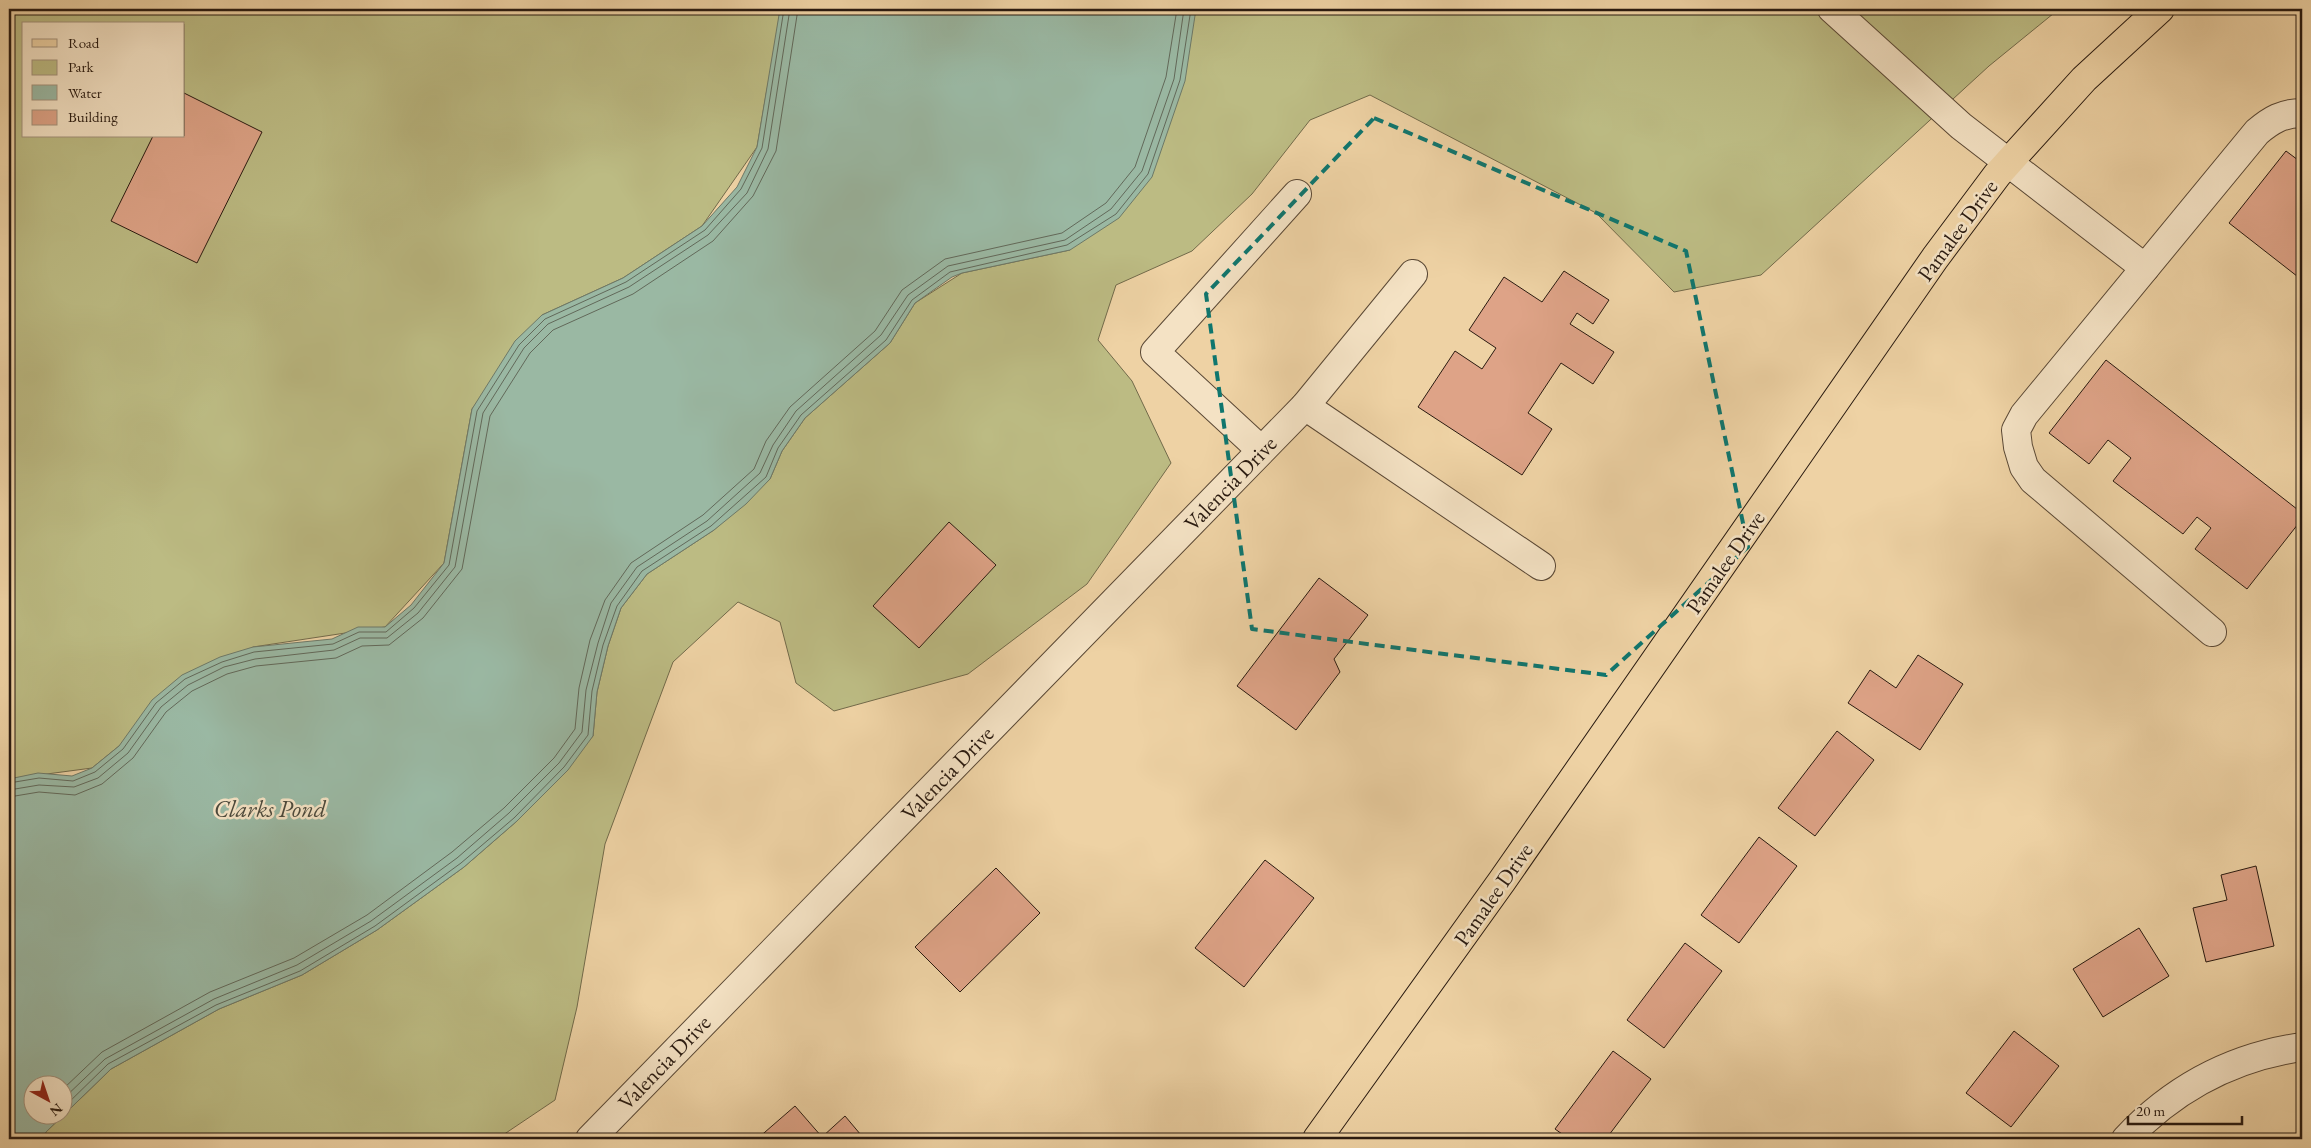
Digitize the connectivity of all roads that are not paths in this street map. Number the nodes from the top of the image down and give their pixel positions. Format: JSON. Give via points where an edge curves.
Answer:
{"nodes":[{"id":1,"x":1832,"y":9,"type":"edge"},
{"id":2,"x":2160,"y":9,"type":"edge"},
{"id":3,"x":2302,"y":113,"type":"edge"},
{"id":4,"x":2007,"y":163,"type":"junction"},
{"id":5,"x":1297,"y":194,"type":"dead end"},
{"id":6,"x":2145,"y":268,"type":"junction"},
{"id":7,"x":1413,"y":274,"type":"dead end"},
{"id":8,"x":1305,"y":406,"type":"junction"},
{"id":9,"x":1261,"y":450,"type":"junction"},
{"id":10,"x":1541,"y":566,"type":"dead end"},
{"id":11,"x":2212,"y":632,"type":"dead end"},
{"id":12,"x":2302,"y":1046,"type":"edge"},
{"id":13,"x":590,"y":1139,"type":"edge"},
{"id":14,"x":1318,"y":1139,"type":"edge"},
{"id":15,"x":2126,"y":1139,"type":"edge"}],
"edges":[{"from":1,"to":4,"type":"street"},
{"from":2,"to":4,"type":"main road","name":"Pamalee Drive","via":[[2084,78]]},
{"from":3,"to":6,"type":"street","via":[[2271,120],[2257,132]]},
{"from":4,"to":6,"type":"street"},
{"from":4,"to":14,"type":"main road","name":"Pamalee Drive","via":[[1935,258],[1508,873]]},
{"from":5,"to":9,"type":"street","via":[[1155,352]]},
{"from":6,"to":11,"type":"street","via":[[2024,415],[2016,430],[2018,447],[2024,467],[2033,480]]},
{"from":7,"to":8,"type":"street","name":"Valencia Drive"},
{"from":8,"to":9,"type":"street","name":"Valencia Drive"},
{"from":8,"to":10,"type":"street"},
{"from":9,"to":13,"type":"street","name":"Valencia Drive"},
{"from":12,"to":15,"type":"street","via":[[2272,1051],[2223,1067],[2178,1093]]}]}
